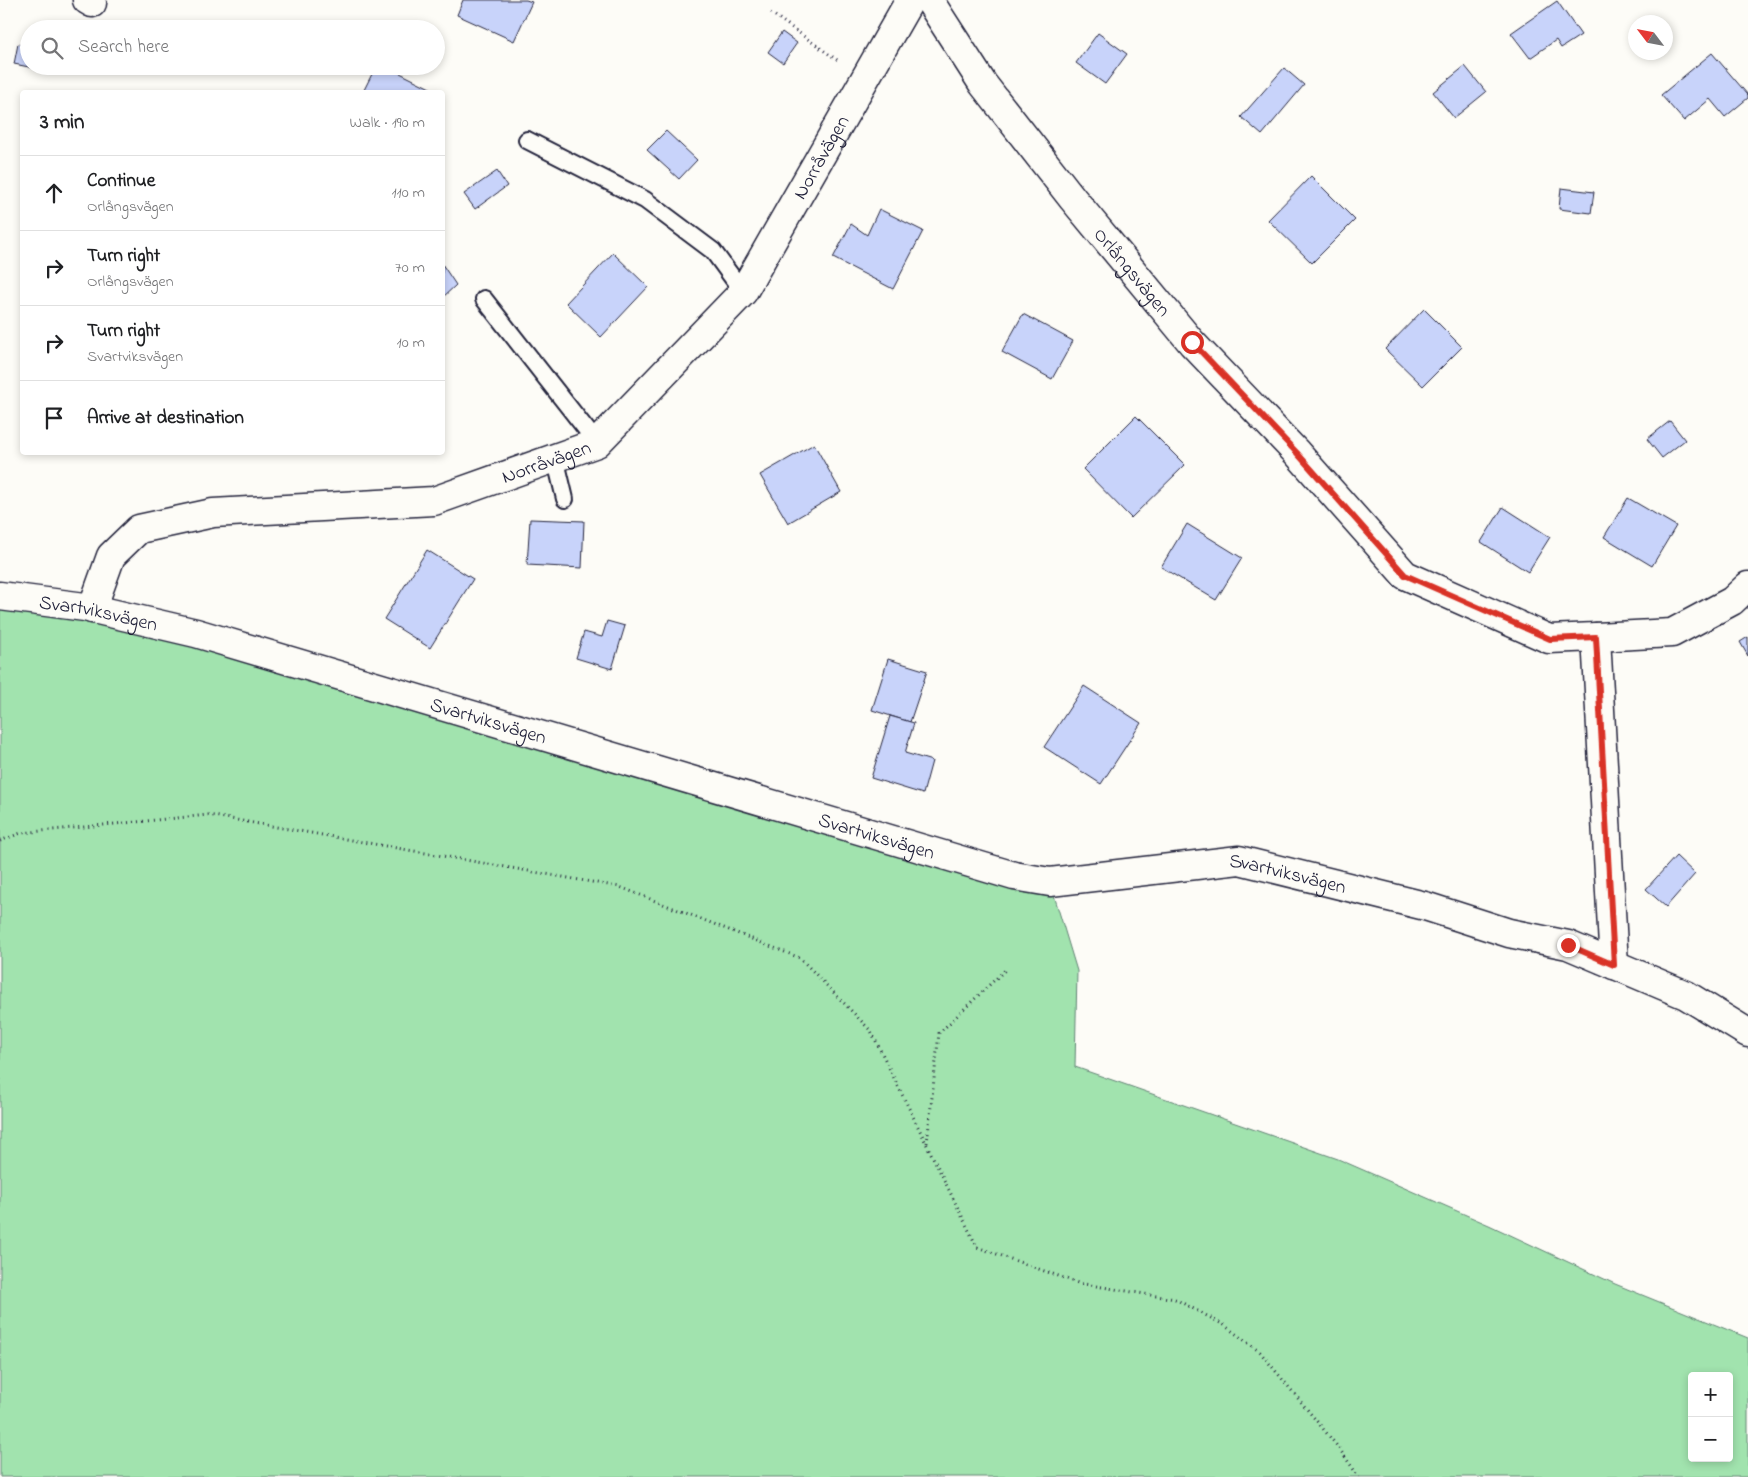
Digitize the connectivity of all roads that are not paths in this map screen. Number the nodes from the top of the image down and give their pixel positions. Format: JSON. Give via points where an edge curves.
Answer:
{"nodes":[{"id":1,"x":910,"y":0,"type":"edge"},
{"id":2,"x":929,"y":0,"type":"edge"},
{"id":3,"x":527,"y":140,"type":"dead end"},
{"id":4,"x":743,"y":292,"type":"junction"},
{"id":5,"x":484,"y":299,"type":"dead end"},
{"id":6,"x":596,"y":443,"type":"junction"},
{"id":7,"x":555,"y":457,"type":"junction"},
{"id":8,"x":565,"y":498,"type":"dead end"},
{"id":9,"x":1748,"y":586,"type":"edge"},
{"id":10,"x":0,"y":596,"type":"edge"},
{"id":11,"x":92,"y":609,"type":"junction"},
{"id":12,"x":1596,"y":637,"type":"junction"},
{"id":13,"x":1614,"y":965,"type":"junction"},
{"id":14,"x":1748,"y":1033,"type":"edge"}],
"edges":[{"from":1,"to":4,"type":"street","name":"Norråvägen"},
{"from":2,"to":12,"type":"street","name":"Orlångsvägen","via":[[983,84],[1072,199],[1192,342],[1297,453],[1405,575],[1550,639]]},
{"from":3,"to":4,"type":"lane","via":[[645,200],[713,251]]},
{"from":4,"to":6,"type":"street","name":"Norråvägen"},
{"from":5,"to":6,"type":"lane"},
{"from":6,"to":7,"type":"street","name":"Norråvägen"},
{"from":7,"to":8,"type":"lane"},
{"from":7,"to":11,"type":"street","name":"Norråvägen","via":[[434,501],[213,513],[139,529],[111,556]]},
{"from":9,"to":12,"type":"street","name":"Orlångsvägen","via":[[1732,601],[1672,633]]},
{"from":10,"to":11,"type":"street","name":"Svartviksvägen"},
{"from":11,"to":13,"type":"street","name":"Svartviksvägen","via":[[196,634],[1014,876],[1050,882],[1239,860],[1425,906],[1509,933],[1568,945]]},
{"from":12,"to":13,"type":"street"},
{"from":13,"to":14,"type":"street","name":"Svartviksvägen","via":[[1686,995]]}]}
